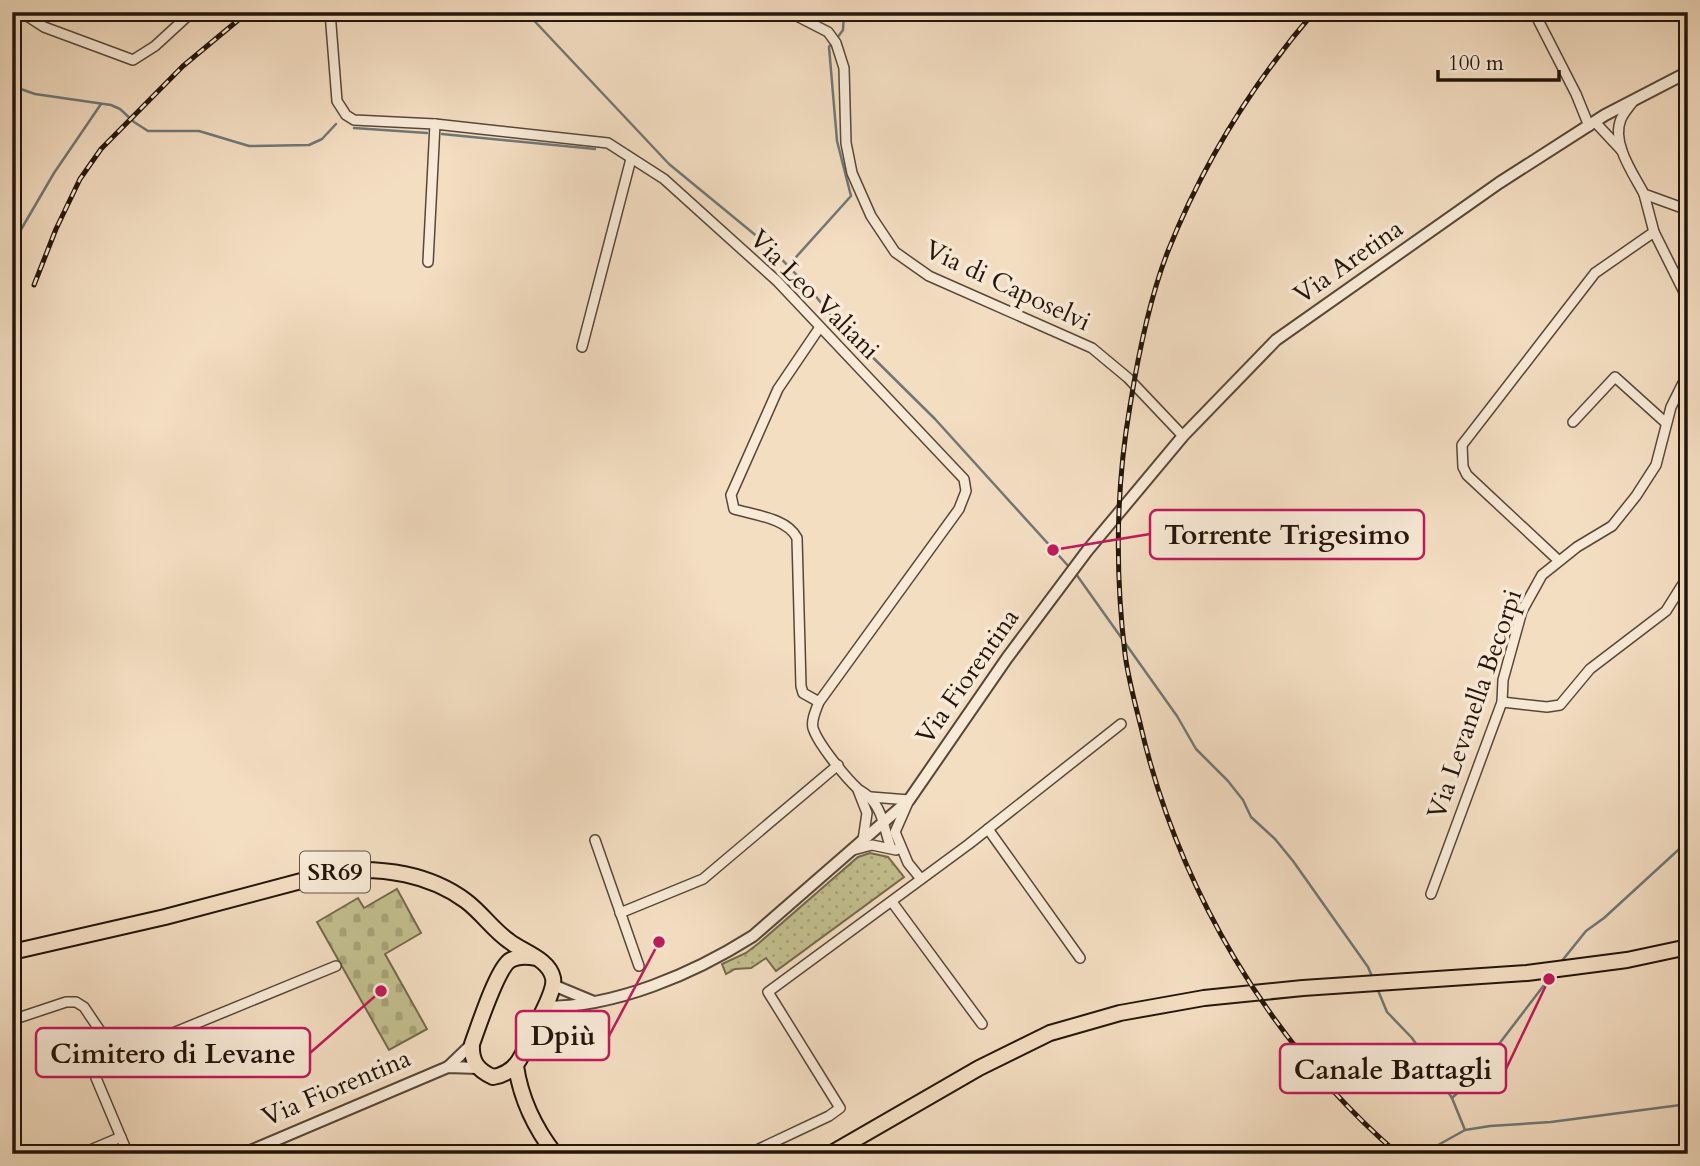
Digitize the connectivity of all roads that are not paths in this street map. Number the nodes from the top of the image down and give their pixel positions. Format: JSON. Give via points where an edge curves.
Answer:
{"nodes":[{"id":1,"x":21,"y":12,"type":"edge"},
{"id":2,"x":192,"y":12,"type":"edge"},
{"id":3,"x":330,"y":12,"type":"edge"},
{"id":4,"x":789,"y":12,"type":"edge"},
{"id":5,"x":1534,"y":12,"type":"edge"},
{"id":6,"x":1688,"y":72,"type":"edge"},
{"id":7,"x":1635,"y":98,"type":"junction"},
{"id":8,"x":1605,"y":115,"type":"junction"},
{"id":9,"x":435,"y":124,"type":"junction"},
{"id":10,"x":1592,"y":124,"type":"junction"},
{"id":11,"x":1614,"y":134,"type":"junction"},
{"id":12,"x":631,"y":159,"type":"junction"},
{"id":13,"x":1644,"y":194,"type":"junction"},
{"id":14,"x":1688,"y":210,"type":"edge"},
{"id":15,"x":1654,"y":232,"type":"junction"},
{"id":16,"x":428,"y":262,"type":"dead end"},
{"id":17,"x":1688,"y":300,"type":"edge"},
{"id":18,"x":820,"y":327,"type":"junction"},
{"id":19,"x":582,"y":347,"type":"dead end"},
{"id":20,"x":1688,"y":373,"type":"edge"},
{"id":21,"x":1573,"y":422,"type":"dead end"},
{"id":22,"x":1666,"y":423,"type":"junction"},
{"id":23,"x":1183,"y":436,"type":"junction"},
{"id":24,"x":1087,"y":551,"type":"joint"},
{"id":25,"x":1558,"y":560,"type":"junction"},
{"id":26,"x":1688,"y":576,"type":"edge"},
{"id":27,"x":819,"y":702,"type":"junction"},
{"id":28,"x":1502,"y":702,"type":"junction"},
{"id":29,"x":1121,"y":724,"type":"dead end"},
{"id":30,"x":838,"y":765,"type":"junction"},
{"id":31,"x":858,"y":788,"type":"junction"},
{"id":32,"x":871,"y":797,"type":"junction"},
{"id":33,"x":909,"y":800,"type":"junction"},
{"id":34,"x":867,"y":813,"type":"junction"},
{"id":35,"x":882,"y":824,"type":"junction"},
{"id":36,"x":988,"y":829,"type":"junction"},
{"id":37,"x":895,"y":832,"type":"junction"},
{"id":38,"x":595,"y":840,"type":"dead end"},
{"id":39,"x":858,"y":846,"type":"junction"},
{"id":40,"x":891,"y":848,"type":"junction"},
{"id":41,"x":902,"y":853,"type":"junction"},
{"id":42,"x":921,"y":879,"type":"junction"},
{"id":43,"x":1431,"y":894,"type":"dead end"},
{"id":44,"x":892,"y":902,"type":"junction"},
{"id":45,"x":620,"y":913,"type":"junction"},
{"id":46,"x":493,"y":928,"type":"junction"},
{"id":47,"x":1688,"y":947,"type":"edge"},
{"id":48,"x":12,"y":952,"type":"edge"},
{"id":49,"x":536,"y":958,"type":"junction"},
{"id":50,"x":1080,"y":958,"type":"dead end"},
{"id":51,"x":336,"y":966,"type":"dead end"},
{"id":52,"x":639,"y":966,"type":"dead end"},
{"id":53,"x":499,"y":976,"type":"junction"},
{"id":54,"x":553,"y":985,"type":"junction"},
{"id":55,"x":596,"y":1003,"type":"junction"},
{"id":56,"x":544,"y":1007,"type":"junction"},
{"id":57,"x":12,"y":1020,"type":"edge"},
{"id":58,"x":982,"y":1024,"type":"dead end"},
{"id":59,"x":472,"y":1044,"type":"junction"},
{"id":60,"x":117,"y":1056,"type":"junction"},
{"id":61,"x":516,"y":1066,"type":"junction"},
{"id":62,"x":449,"y":1067,"type":"junction"},
{"id":63,"x":478,"y":1068,"type":"junction"},
{"id":64,"x":503,"y":1075,"type":"junction"},
{"id":65,"x":520,"y":1091,"type":"junction"},
{"id":66,"x":121,"y":1137,"type":"junction"},
{"id":67,"x":759,"y":1149,"type":"dead end"},
{"id":68,"x":81,"y":1154,"type":"edge"},
{"id":69,"x":128,"y":1154,"type":"edge"},
{"id":70,"x":243,"y":1154,"type":"edge"},
{"id":71,"x":555,"y":1154,"type":"edge"},
{"id":72,"x":830,"y":1154,"type":"edge"}],
"edges":[{"from":1,"to":2,"type":"street","via":[[44,27],[134,60]]},
{"from":3,"to":9,"type":"street","name":"Via Leo Valiani","via":[[337,101],[346,115],[354,120]]},
{"from":4,"to":23,"type":"street","name":"Via di Caposelvi","via":[[828,32],[836,43],[844,68],[846,143],[852,173],[871,216],[895,253],[929,276],[1092,348]]},
{"from":5,"to":10,"type":"street"},
{"from":6,"to":7,"type":"street","name":"Via Aretina"},
{"from":7,"to":8,"type":"street","name":"Via Aretina"},
{"from":7,"to":11,"type":"street"},
{"from":8,"to":10,"type":"street","name":"Via Aretina"},
{"from":8,"to":11,"type":"street"},
{"from":9,"to":12,"type":"street","name":"Via Leo Valiani","via":[[599,141]]},
{"from":9,"to":16,"type":"street"},
{"from":10,"to":11,"type":"street"},
{"from":10,"to":23,"type":"street","name":"Via Aretina","via":[[1276,340]]},
{"from":11,"to":13,"type":"street"},
{"from":12,"to":18,"type":"street","name":"Via Leo Valiani","via":[[664,179],[777,281]]},
{"from":12,"to":19,"type":"street"},
{"from":13,"to":14,"type":"street"},
{"from":13,"to":15,"type":"street"},
{"from":15,"to":17,"type":"street"},
{"from":15,"to":25,"type":"street","via":[[1595,273],[1462,445],[1467,475]]},
{"from":18,"to":27,"type":"street","via":[[778,389],[731,495],[734,509],[783,524],[797,538],[801,685],[803,693]]},
{"from":18,"to":27,"type":"street","name":"Via Leo Valiani","via":[[959,471],[966,491],[960,509]]},
{"from":20,"to":22,"type":"street","name":"Via Levanella Becorpi"},
{"from":21,"to":22,"type":"street","via":[[1615,377]]},
{"from":22,"to":25,"type":"street","name":"Via Levanella Becorpi","via":[[1656,465],[1636,496],[1612,526]]},
{"from":23,"to":24,"type":"street","name":"Via Aretina"},
{"from":24,"to":33,"type":"street","name":"Via Fiorentina"},
{"from":25,"to":28,"type":"street","name":"Via Levanella Becorpi","via":[[1542,575],[1522,611],[1503,680]]},
{"from":26,"to":28,"type":"street","via":[[1666,611],[1590,669],[1560,705]]},
{"from":27,"to":30,"type":"street","via":[[813,726]]},
{"from":28,"to":43,"type":"street","name":"Via Levanella Becorpi"},
{"from":29,"to":36,"type":"street"},
{"from":30,"to":31,"type":"street"},
{"from":30,"to":45,"type":"street","via":[[703,879]]},
{"from":31,"to":32,"type":"street"},
{"from":31,"to":34,"type":"street"},
{"from":32,"to":33,"type":"street"},
{"from":32,"to":35,"type":"street"},
{"from":33,"to":35,"type":"street","name":"Via Fiorentina"},
{"from":33,"to":37,"type":"street"},
{"from":34,"to":35,"type":"street"},
{"from":34,"to":39,"type":"street"},
{"from":35,"to":37,"type":"street"},
{"from":35,"to":39,"type":"street","name":"Via Fiorentina"},
{"from":35,"to":40,"type":"street"},
{"from":36,"to":42,"type":"street"},
{"from":36,"to":50,"type":"street"},
{"from":37,"to":41,"type":"street"},
{"from":38,"to":45,"type":"street"},
{"from":39,"to":40,"type":"street"},
{"from":39,"to":55,"type":"street","name":"Via Fiorentina","via":[[754,936],[725,954]]},
{"from":40,"to":41,"type":"street"},
{"from":41,"to":42,"type":"street"},
{"from":42,"to":44,"type":"street"},
{"from":44,"to":58,"type":"street"},
{"from":44,"to":67,"type":"street","via":[[768,992],[840,1108]]},
{"from":45,"to":52,"type":"street"},
{"from":46,"to":48,"type":"main road","number":"SR69","via":[[468,902],[433,882],[366,869],[321,875]]},
{"from":46,"to":49,"type":"main road","number":"SR69"},
{"from":46,"to":53,"type":"main road","via":[[501,947]]},
{"from":47,"to":72,"type":"main road","via":[[1527,973],[1204,998],[1120,1013],[1050,1033],[979,1068]]},
{"from":49,"to":53,"type":"main road","via":[[513,958]]},
{"from":49,"to":54,"type":"main road","via":[[550,969]]},
{"from":51,"to":60,"type":"street"},
{"from":53,"to":59,"type":"main road","name":"Via Fiorentina"},
{"from":54,"to":55,"type":"street"},
{"from":54,"to":56,"type":"main road"},
{"from":55,"to":56,"type":"street","name":"Via Fiorentina"},
{"from":56,"to":61,"type":"main road"},
{"from":57,"to":60,"type":"street","via":[[76,1002]]},
{"from":59,"to":62,"type":"street","name":"Via Fiorentina"},
{"from":59,"to":63,"type":"main road","via":[[471,1055]]},
{"from":60,"to":66,"type":"street","via":[[97,1066],[96,1073]]},
{"from":61,"to":64,"type":"main road"},
{"from":61,"to":65,"type":"main road"},
{"from":62,"to":63,"type":"street","name":"Via Fiorentina"},
{"from":62,"to":70,"type":"street","name":"Via Fiorentina"},
{"from":63,"to":64,"type":"main road","name":"Via Fiorentina","via":[[493,1077]]},
{"from":64,"to":65,"type":"main road"},
{"from":65,"to":71,"type":"main road"},
{"from":66,"to":68,"type":"street"},
{"from":66,"to":69,"type":"street"}]}
